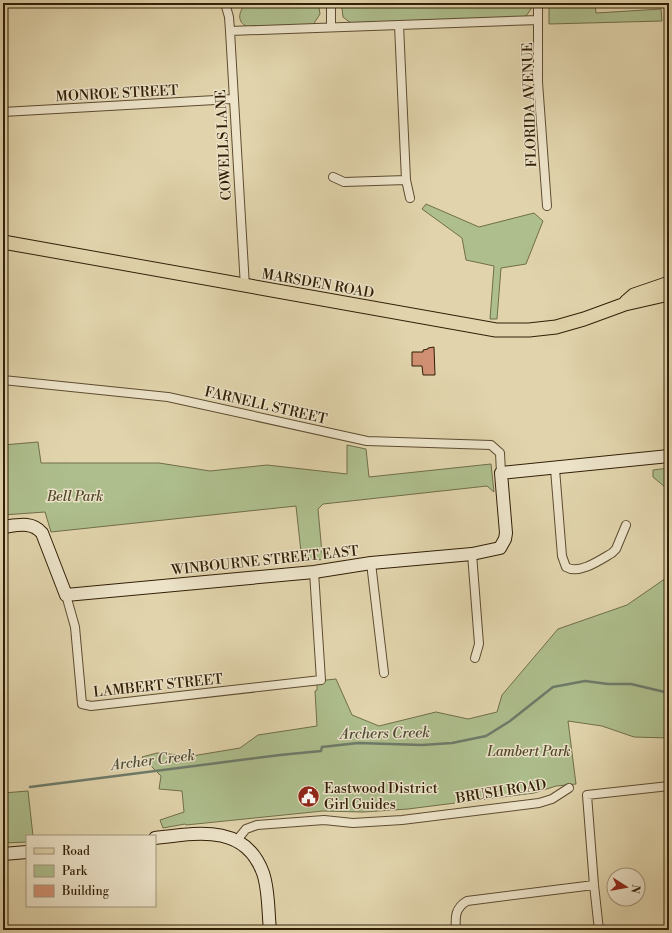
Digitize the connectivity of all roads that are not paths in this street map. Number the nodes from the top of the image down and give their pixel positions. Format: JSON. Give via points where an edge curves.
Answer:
{"nodes":[{"id":1,"x":225,"y":3,"type":"edge"},
{"id":2,"x":331,"y":3,"type":"edge"},
{"id":3,"x":538,"y":3,"type":"edge"},
{"id":4,"x":538,"y":20,"type":"junction"},
{"id":5,"x":399,"y":25,"type":"junction"},
{"id":6,"x":331,"y":27,"type":"junction"},
{"id":7,"x":230,"y":31,"type":"junction"},
{"id":8,"x":233,"y":99,"type":"junction"},
{"id":9,"x":3,"y":112,"type":"edge"},
{"id":10,"x":333,"y":177,"type":"dead end"},
{"id":11,"x":406,"y":180,"type":"junction"},
{"id":12,"x":410,"y":198,"type":"dead end"},
{"id":13,"x":547,"y":206,"type":"dead end"},
{"id":14,"x":3,"y":242,"type":"edge"},
{"id":15,"x":669,"y":283,"type":"edge"},
{"id":16,"x":245,"y":287,"type":"junction"},
{"id":17,"x":669,"y":294,"type":"edge"},
{"id":18,"x":625,"y":304,"type":"junction"},
{"id":19,"x":3,"y":380,"type":"edge"},
{"id":20,"x":669,"y":456,"type":"edge"},
{"id":21,"x":555,"y":469,"type":"junction"},
{"id":22,"x":501,"y":473,"type":"junction"},
{"id":23,"x":626,"y":525,"type":"dead end"},
{"id":24,"x":3,"y":527,"type":"edge"},
{"id":25,"x":472,"y":554,"type":"junction"},
{"id":26,"x":372,"y":563,"type":"junction"},
{"id":27,"x":314,"y":572,"type":"junction"},
{"id":28,"x":66,"y":596,"type":"junction"},
{"id":29,"x":475,"y":658,"type":"dead end"},
{"id":30,"x":384,"y":673,"type":"dead end"},
{"id":31,"x":669,"y":786,"type":"edge"},
{"id":32,"x":569,"y":788,"type":"dead end"},
{"id":33,"x":156,"y":838,"type":"edge"},
{"id":34,"x":237,"y":840,"type":"junction"},
{"id":35,"x":26,"y":852,"type":"edge"},
{"id":36,"x":3,"y":854,"type":"edge"},
{"id":37,"x":594,"y":885,"type":"junction"},
{"id":38,"x":270,"y":930,"type":"edge"},
{"id":39,"x":456,"y":930,"type":"edge"},
{"id":40,"x":599,"y":930,"type":"edge"}],
"edges":[{"from":1,"to":7,"type":"street","name":"COWELLS LANE"},
{"from":2,"to":6,"type":"street"},
{"from":3,"to":4,"type":"street","name":"FLORIDA AVENUE"},
{"from":4,"to":5,"type":"street"},
{"from":4,"to":13,"type":"street","name":"FLORIDA AVENUE","via":[[538,82]]},
{"from":5,"to":6,"type":"street"},
{"from":5,"to":11,"type":"street"},
{"from":6,"to":7,"type":"street"},
{"from":7,"to":8,"type":"street","name":"COWELLS LANE"},
{"from":8,"to":9,"type":"street","name":"MONROE STREET"},
{"from":8,"to":16,"type":"street","name":"COWELLS LANE"},
{"from":10,"to":11,"type":"street","via":[[344,182]]},
{"from":11,"to":12,"type":"street"},
{"from":14,"to":16,"type":"main road","name":"MARSDEN ROAD"},
{"from":15,"to":18,"type":"main road","name":"MARSDEN ROAD","via":[[634,295]]},
{"from":16,"to":18,"type":"main road","name":"MARSDEN ROAD","via":[[503,331],[556,327]]},
{"from":17,"to":18,"type":"main road","name":"MARSDEN ROAD"},
{"from":19,"to":22,"type":"street","name":"FARNELL STREET","via":[[168,397],[367,441],[491,445],[500,453]]},
{"from":20,"to":21,"type":"street"},
{"from":21,"to":22,"type":"street"},
{"from":21,"to":23,"type":"street","via":[[562,556],[566,567],[580,569],[612,553]]},
{"from":22,"to":25,"type":"street","name":"WINBOURNE STREET EAST","via":[[505,539],[500,548]]},
{"from":24,"to":28,"type":"street","via":[[29,524],[39,529]]},
{"from":25,"to":26,"type":"street","name":"WINBOURNE STREET EAST"},
{"from":25,"to":29,"type":"street","via":[[479,644]]},
{"from":26,"to":27,"type":"street","name":"WINBOURNE STREET EAST"},
{"from":26,"to":30,"type":"street"},
{"from":27,"to":28,"type":"street","name":"WINBOURNE STREET EAST"},
{"from":27,"to":28,"type":"street","name":"LAMBERT STREET","via":[[321,680],[91,706],[82,704],[75,627]]},
{"from":31,"to":37,"type":"street","via":[[588,795]]},
{"from":32,"to":34,"type":"street","name":"BRUSH ROAD","via":[[552,799],[538,803],[402,820],[354,823],[324,820],[257,825],[246,829]]},
{"from":33,"to":34,"type":"street","via":[[213,833]]},
{"from":34,"to":38,"type":"street","via":[[252,854],[262,872]]},
{"from":35,"to":36,"type":"street"},
{"from":37,"to":39,"type":"street","via":[[467,901],[457,909]]},
{"from":37,"to":40,"type":"street"}]}
